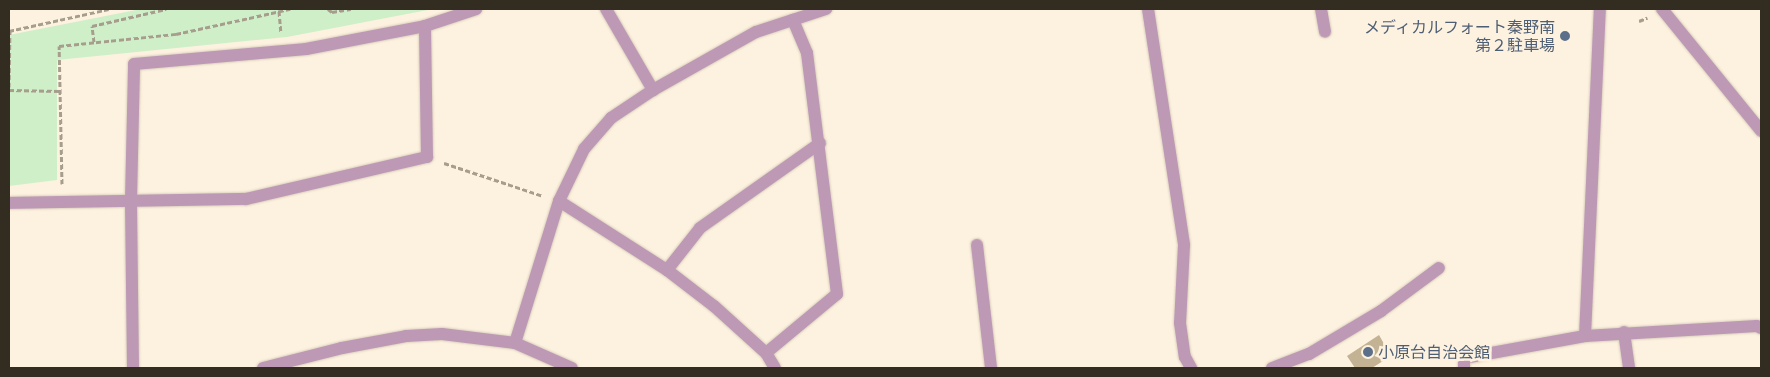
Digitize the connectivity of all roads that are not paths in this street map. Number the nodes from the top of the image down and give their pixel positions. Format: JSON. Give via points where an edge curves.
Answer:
{"nodes":[{"id":1,"x":476,"y":9,"type":"edge"},
{"id":2,"x":606,"y":9,"type":"edge"},
{"id":3,"x":826,"y":9,"type":"edge"},
{"id":4,"x":1148,"y":9,"type":"edge"},
{"id":5,"x":1321,"y":9,"type":"edge"},
{"id":6,"x":1600,"y":9,"type":"edge"},
{"id":7,"x":1662,"y":9,"type":"edge"},
{"id":8,"x":793,"y":20,"type":"junction"},
{"id":9,"x":425,"y":26,"type":"junction"},
{"id":10,"x":1325,"y":32,"type":"dead end"},
{"id":11,"x":653,"y":90,"type":"junction"},
{"id":12,"x":1761,"y":131,"type":"edge"},
{"id":13,"x":820,"y":142,"type":"junction"},
{"id":14,"x":131,"y":200,"type":"junction"},
{"id":15,"x":559,"y":201,"type":"junction"},
{"id":16,"x":9,"y":203,"type":"edge"},
{"id":17,"x":977,"y":245,"type":"dead end"},
{"id":18,"x":1438,"y":268,"type":"dead end"},
{"id":19,"x":667,"y":270,"type":"junction"},
{"id":20,"x":1761,"y":328,"type":"edge"},
{"id":21,"x":1624,"y":332,"type":"junction"},
{"id":22,"x":1586,"y":336,"type":"junction"},
{"id":23,"x":515,"y":343,"type":"junction"},
{"id":24,"x":766,"y":353,"type":"junction"},
{"id":25,"x":134,"y":368,"type":"edge"},
{"id":26,"x":264,"y":368,"type":"edge"},
{"id":27,"x":572,"y":368,"type":"edge"},
{"id":28,"x":775,"y":368,"type":"edge"},
{"id":29,"x":991,"y":368,"type":"edge"},
{"id":30,"x":1191,"y":368,"type":"edge"},
{"id":31,"x":1272,"y":368,"type":"edge"},
{"id":32,"x":1464,"y":368,"type":"edge"},
{"id":33,"x":1629,"y":368,"type":"edge"}],
"edges":[{"from":1,"to":9,"type":"street"},
{"from":2,"to":11,"type":"street"},
{"from":3,"to":8,"type":"street"},
{"from":4,"to":30,"type":"street","via":[[1184,245],[1180,323],[1185,357]]},
{"from":5,"to":10,"type":"street"},
{"from":6,"to":22,"type":"street"},
{"from":7,"to":12,"type":"street"},
{"from":8,"to":11,"type":"street","via":[[756,32]]},
{"from":8,"to":13,"type":"street","via":[[807,53]]},
{"from":9,"to":14,"type":"street","via":[[306,49],[134,64]]},
{"from":9,"to":14,"type":"street","via":[[427,157],[246,199]]},
{"from":11,"to":15,"type":"street","via":[[611,118],[584,149]]},
{"from":13,"to":19,"type":"street","via":[[700,228]]},
{"from":13,"to":24,"type":"street","via":[[838,294]]},
{"from":14,"to":16,"type":"street"},
{"from":14,"to":25,"type":"street"},
{"from":15,"to":19,"type":"street"},
{"from":15,"to":23,"type":"street"},
{"from":17,"to":29,"type":"street"},
{"from":18,"to":31,"type":"street","via":[[1381,311],[1309,354]]},
{"from":19,"to":24,"type":"street","via":[[714,306]]},
{"from":20,"to":21,"type":"street"},
{"from":21,"to":22,"type":"street"},
{"from":21,"to":33,"type":"street"},
{"from":22,"to":32,"type":"street","via":[[1464,358]]},
{"from":23,"to":26,"type":"street","via":[[442,334],[406,336]]},
{"from":23,"to":27,"type":"street"},
{"from":24,"to":28,"type":"street"}]}
